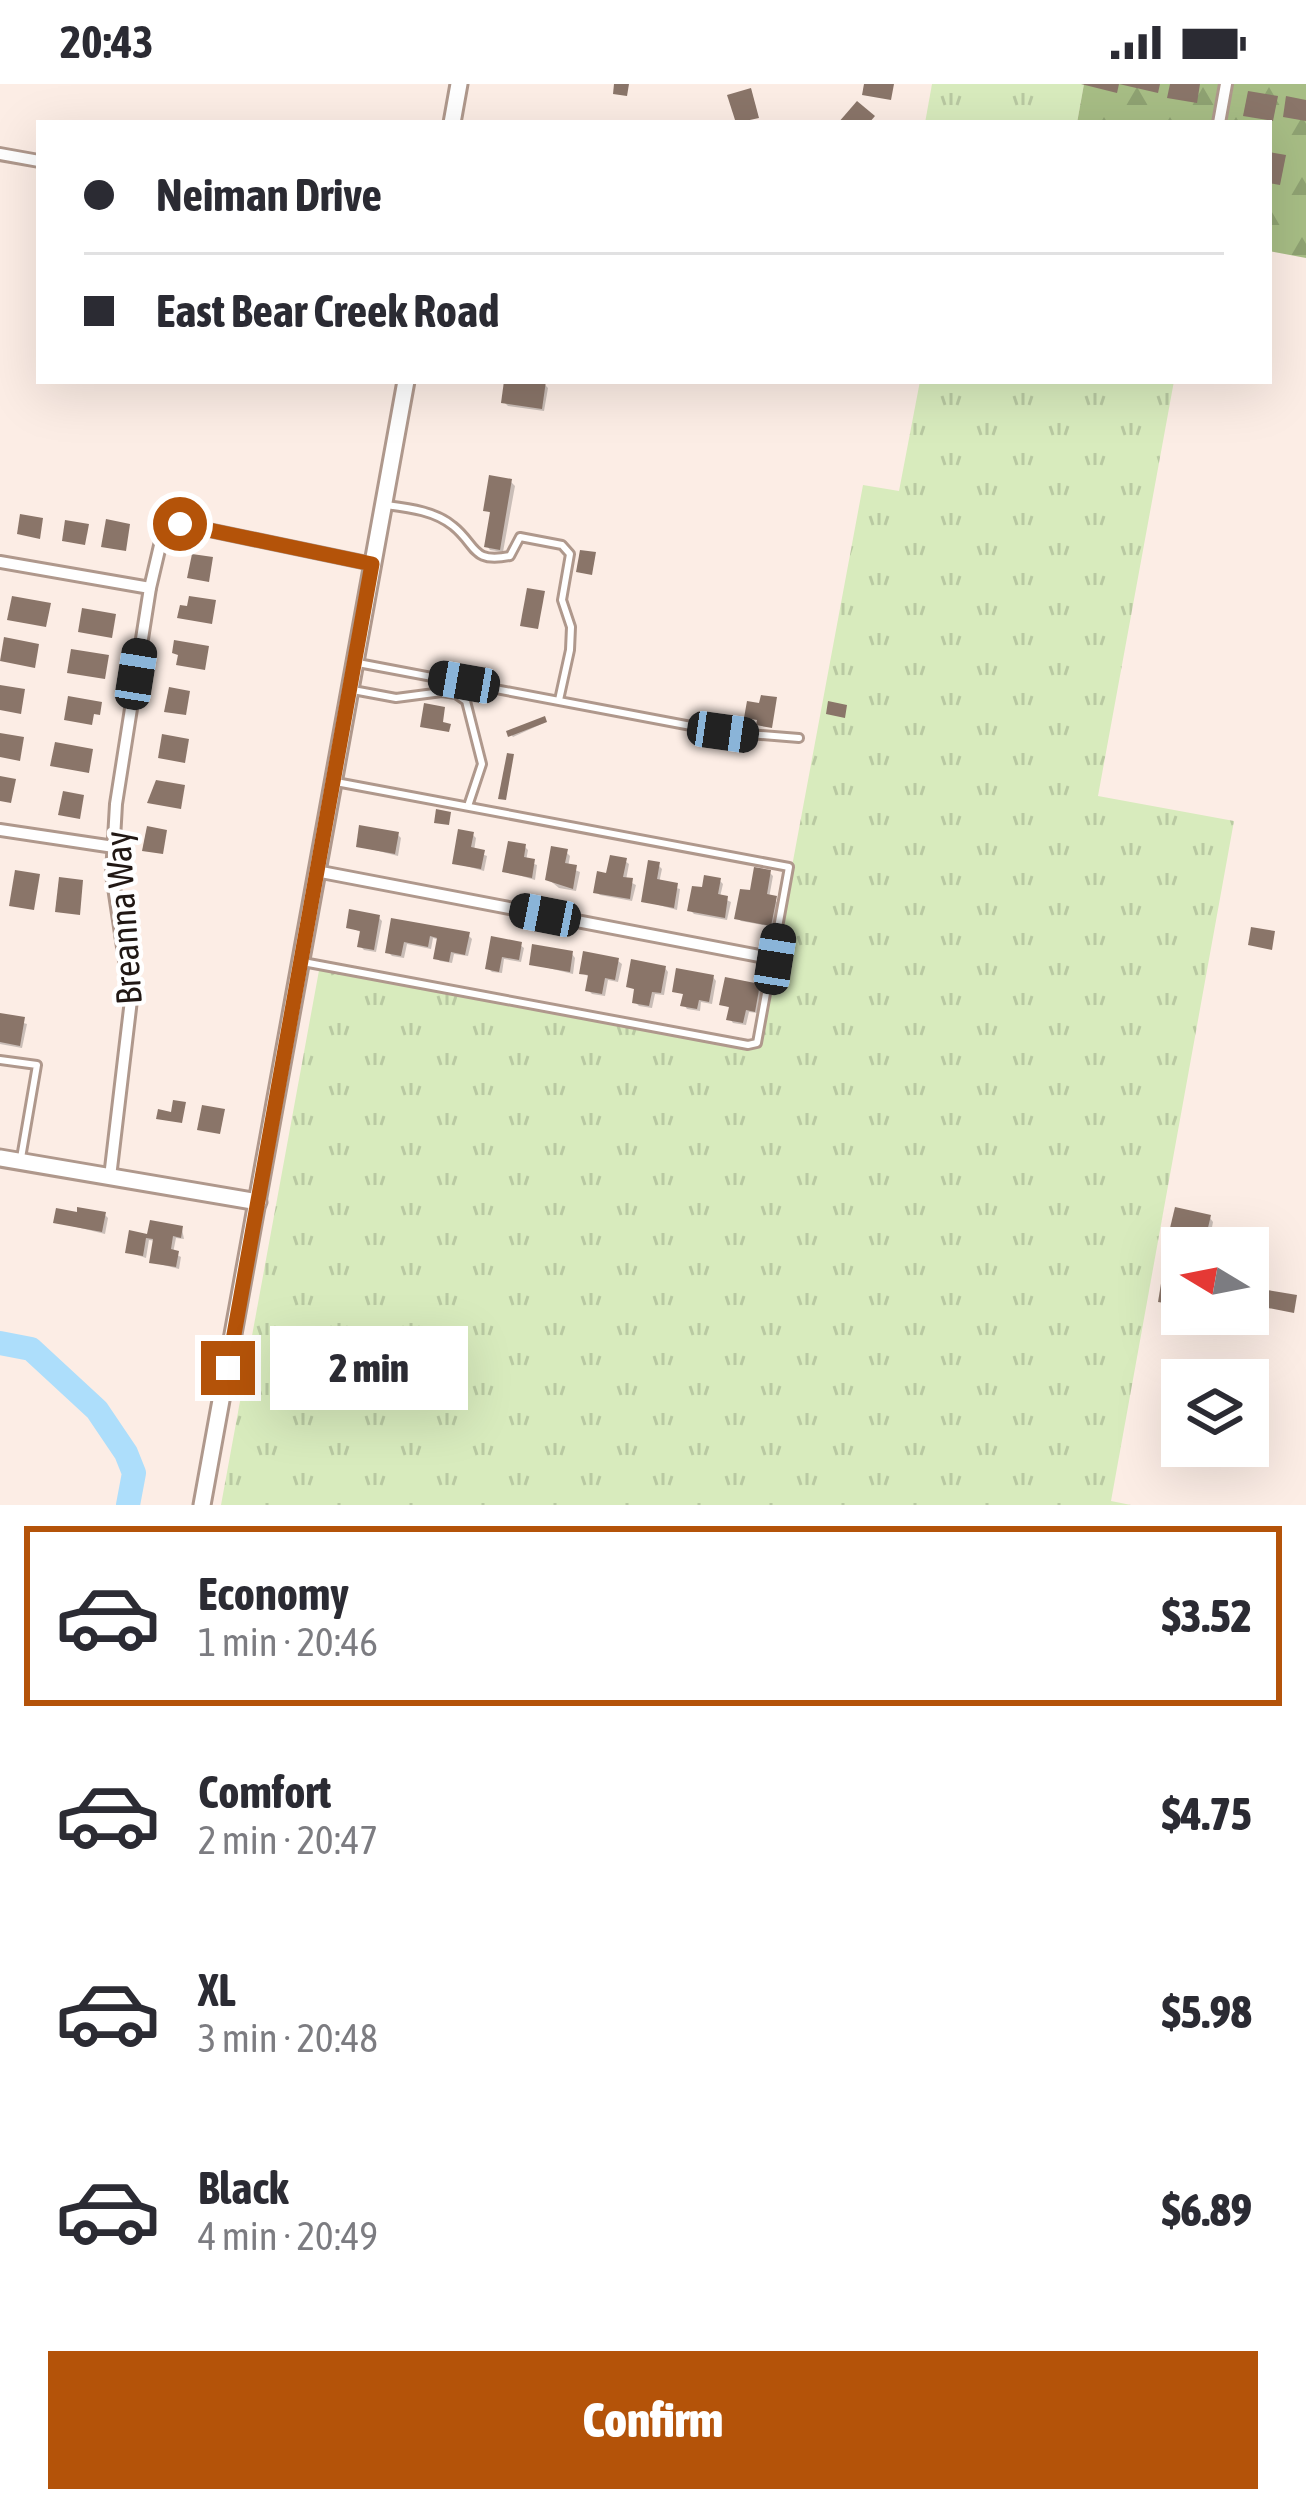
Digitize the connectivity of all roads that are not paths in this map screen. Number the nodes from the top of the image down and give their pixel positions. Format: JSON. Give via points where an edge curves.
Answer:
{"nodes":[{"id":1,"x":459,"y":84,"type":"edge"},
{"id":2,"x":1226,"y":84,"type":"edge"},
{"id":3,"x":453,"y":120,"type":"edge"},
{"id":4,"x":1220,"y":120,"type":"edge"},
{"id":5,"x":0,"y":154,"type":"edge"},
{"id":6,"x":36,"y":160,"type":"edge"},
{"id":7,"x":405,"y":384,"type":"edge"},
{"id":8,"x":383,"y":505,"type":"junction"},
{"id":9,"x":0,"y":562,"type":"edge"},
{"id":10,"x":372,"y":564,"type":"junction"},
{"id":11,"x":150,"y":588,"type":"junction"},
{"id":12,"x":354,"y":662,"type":"junction"},
{"id":13,"x":350,"y":690,"type":"junction"},
{"id":14,"x":559,"y":700,"type":"junction"},
{"id":15,"x":799,"y":738,"type":"dead end"},
{"id":16,"x":332,"y":782,"type":"junction"},
{"id":17,"x":468,"y":806,"type":"junction"},
{"id":18,"x":0,"y":830,"type":"edge"},
{"id":19,"x":114,"y":847,"type":"junction"},
{"id":20,"x":316,"y":871,"type":"junction"},
{"id":21,"x":775,"y":959,"type":"junction"},
{"id":22,"x":299,"y":962,"type":"junction"},
{"id":23,"x":0,"y":1060,"type":"edge"},
{"id":24,"x":0,"y":1158,"type":"edge"},
{"id":25,"x":20,"y":1161,"type":"junction"},
{"id":26,"x":110,"y":1177,"type":"junction"},
{"id":27,"x":258,"y":1202,"type":"junction"},
{"id":28,"x":202,"y":1505,"type":"edge"}],
"edges":[{"from":1,"to":3,"type":"main road"},
{"from":2,"to":4,"type":"street"},
{"from":5,"to":6,"type":"street"},
{"from":7,"to":8,"type":"main road"},
{"from":8,"to":10,"type":"main road"},
{"from":8,"to":14,"type":"lane","via":[[449,523],[487,558],[510,556],[520,537],[562,545],[570,554],[562,600],[571,627]]},
{"from":9,"to":11,"type":"street"},
{"from":10,"to":11,"type":"street","name":"Breanna Way","via":[[180,524],[162,537]]},
{"from":10,"to":12,"type":"main road"},
{"from":11,"to":19,"type":"street","name":"Breanna Way"},
{"from":12,"to":13,"type":"main road"},
{"from":12,"to":14,"type":"lane"},
{"from":13,"to":16,"type":"main road"},
{"from":13,"to":17,"type":"lane","via":[[396,698],[442,692],[466,701],[482,764]]},
{"from":14,"to":15,"type":"lane"},
{"from":16,"to":17,"type":"lane"},
{"from":16,"to":20,"type":"main road"},
{"from":17,"to":21,"type":"lane","via":[[789,867]]},
{"from":18,"to":19,"type":"street"},
{"from":19,"to":26,"type":"street","name":"Breanna Way","via":[[131,1000]]},
{"from":20,"to":21,"type":"street"},
{"from":20,"to":22,"type":"main road"},
{"from":21,"to":22,"type":"lane","via":[[758,1043],[748,1046]]},
{"from":22,"to":27,"type":"main road"},
{"from":23,"to":25,"type":"lane","via":[[37,1065]]},
{"from":24,"to":25,"type":"main road"},
{"from":25,"to":26,"type":"main road"},
{"from":26,"to":27,"type":"main road"},
{"from":27,"to":28,"type":"main road"}]}
